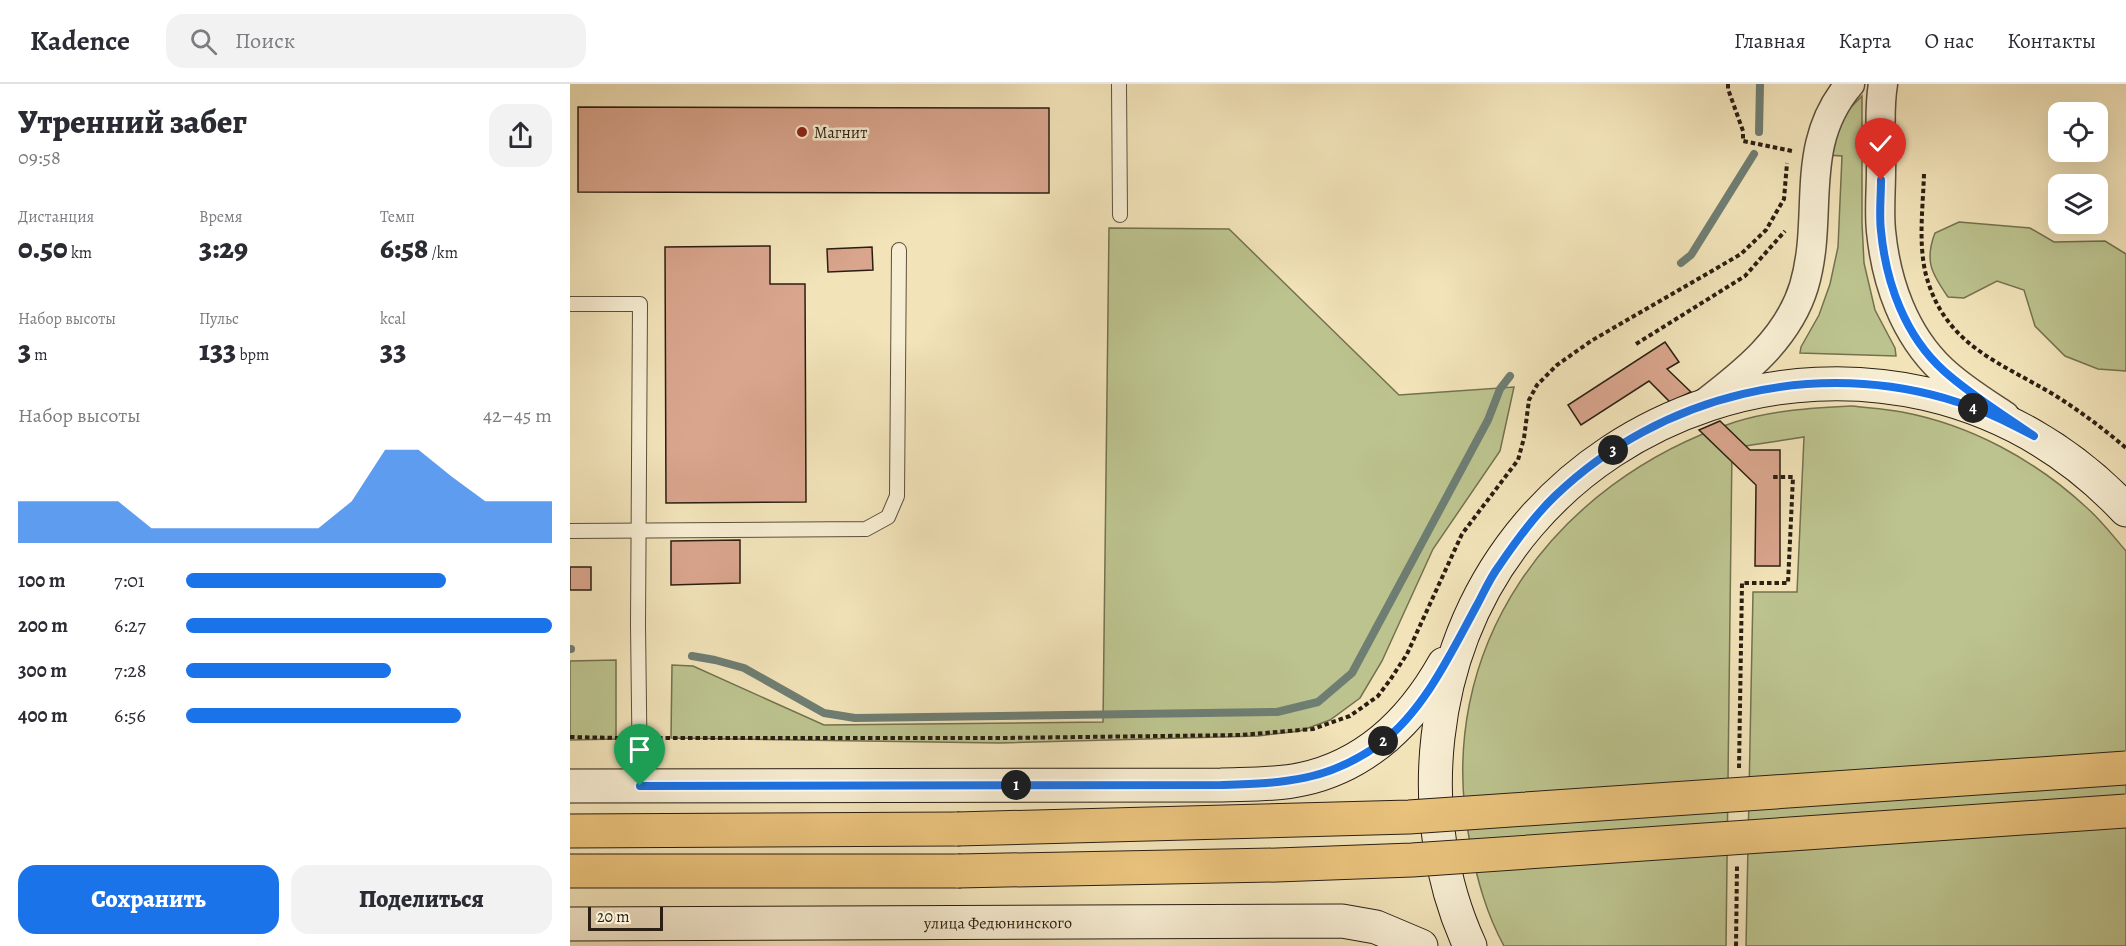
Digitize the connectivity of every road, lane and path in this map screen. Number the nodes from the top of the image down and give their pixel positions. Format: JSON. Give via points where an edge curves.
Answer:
{"nodes":[{"id":1,"x":1119,"y":84,"type":"edge"},
{"id":2,"x":1728,"y":84,"type":"edge"},
{"id":3,"x":1850,"y":84,"type":"edge"},
{"id":4,"x":1883,"y":84,"type":"edge"},
{"id":5,"x":1796,"y":151,"type":"dead end"},
{"id":6,"x":1787,"y":163,"type":"dead end"},
{"id":7,"x":1924,"y":174,"type":"dead end"},
{"id":8,"x":1120,"y":215,"type":"dead end"},
{"id":9,"x":1786,"y":230,"type":"dead end"},
{"id":10,"x":899,"y":250,"type":"dead end"},
{"id":11,"x":570,"y":304,"type":"edge"},
{"id":12,"x":1636,"y":344,"type":"dead end"},
{"id":13,"x":1701,"y":406,"type":"junction"},
{"id":14,"x":2034,"y":436,"type":"junction"},
{"id":15,"x":2126,"y":448,"type":"edge"},
{"id":16,"x":1773,"y":477,"type":"dead end"},
{"id":17,"x":2126,"y":510,"type":"edge"},
{"id":18,"x":570,"y":531,"type":"edge"},
{"id":19,"x":639,"y":531,"type":"junction"},
{"id":20,"x":1472,"y":615,"type":"junction"},
{"id":21,"x":570,"y":737,"type":"edge"},
{"id":22,"x":639,"y":738,"type":"junction"},
{"id":23,"x":2126,"y":768,"type":"edge"},
{"id":24,"x":1739,"y":770,"type":"dead end"},
{"id":25,"x":570,"y":786,"type":"edge"},
{"id":26,"x":640,"y":786,"type":"junction"},
{"id":27,"x":2126,"y":812,"type":"edge"},
{"id":28,"x":570,"y":831,"type":"edge"},
{"id":29,"x":1737,"y":864,"type":"dead end"},
{"id":30,"x":570,"y":872,"type":"edge"},
{"id":31,"x":608,"y":923,"type":"junction"},
{"id":32,"x":571,"y":925,"type":"edge"},
{"id":33,"x":679,"y":946,"type":"edge"},
{"id":34,"x":1421,"y":946,"type":"edge"},
{"id":35,"x":1470,"y":946,"type":"edge"},
{"id":36,"x":1736,"y":946,"type":"edge"}],
"edges":[{"from":1,"to":8,"type":"lane"},
{"from":2,"to":5,"type":"path","via":[[1743,141]]},
{"from":3,"to":13,"type":"street","via":[[1834,106],[1820,143],[1814,169],[1809,265],[1795,307],[1775,340]]},
{"from":4,"to":14,"type":"street","via":[[1881,229],[1886,266],[1905,320],[1918,343],[1942,369]]},
{"from":6,"to":22,"type":"path","via":[[1784,200],[1766,230],[1741,254],[1591,341],[1537,385],[1528,400],[1518,460],[1462,534],[1407,654],[1390,680],[1378,696],[1350,716],[1313,729],[1240,735]]},
{"from":7,"to":15,"type":"path","via":[[1921,240],[1926,274],[1937,305],[1956,333],[1980,352],[2094,421]]},
{"from":9,"to":12,"type":"path","via":[[1745,276]]},
{"from":10,"to":19,"type":"lane","via":[[897,496],[888,517],[866,529]]},
{"from":11,"to":19,"type":"lane","via":[[640,304]]},
{"from":13,"to":14,"type":"main road","via":[[1746,393],[1810,383],[1847,382],[1922,392],[1958,402]]},
{"from":13,"to":20,"type":"main road","via":[[1607,454],[1555,496],[1497,568]]},
{"from":14,"to":17,"type":"main road","via":[[2074,462]]},
{"from":16,"to":24,"type":"path","via":[[1792,477],[1788,583],[1742,583]]},
{"from":18,"to":19,"type":"lane"},
{"from":19,"to":22,"type":"lane"},
{"from":20,"to":26,"type":"main road","via":[[1431,687],[1384,741],[1334,770],[1302,779],[1221,785]]},
{"from":20,"to":35,"type":"main road","via":[[1453,662],[1441,711],[1436,761],[1436,811],[1443,861]]},
{"from":21,"to":22,"type":"path"},
{"from":22,"to":26,"type":"lane"},
{"from":23,"to":28,"type":"highway","bridge":true,"via":[[1409,817],[957,829]]},
{"from":25,"to":26,"type":"main road"},
{"from":27,"to":30,"type":"highway","bridge":true,"via":[[1412,860],[958,871]]},
{"from":29,"to":36,"type":"path"},
{"from":31,"to":32,"type":"main road","name":"улица Федюнинского"},
{"from":31,"to":33,"type":"main road"},
{"from":31,"to":34,"type":"main road","name":"улица Федюнинского","via":[[1342,921],[1376,927]]}]}
